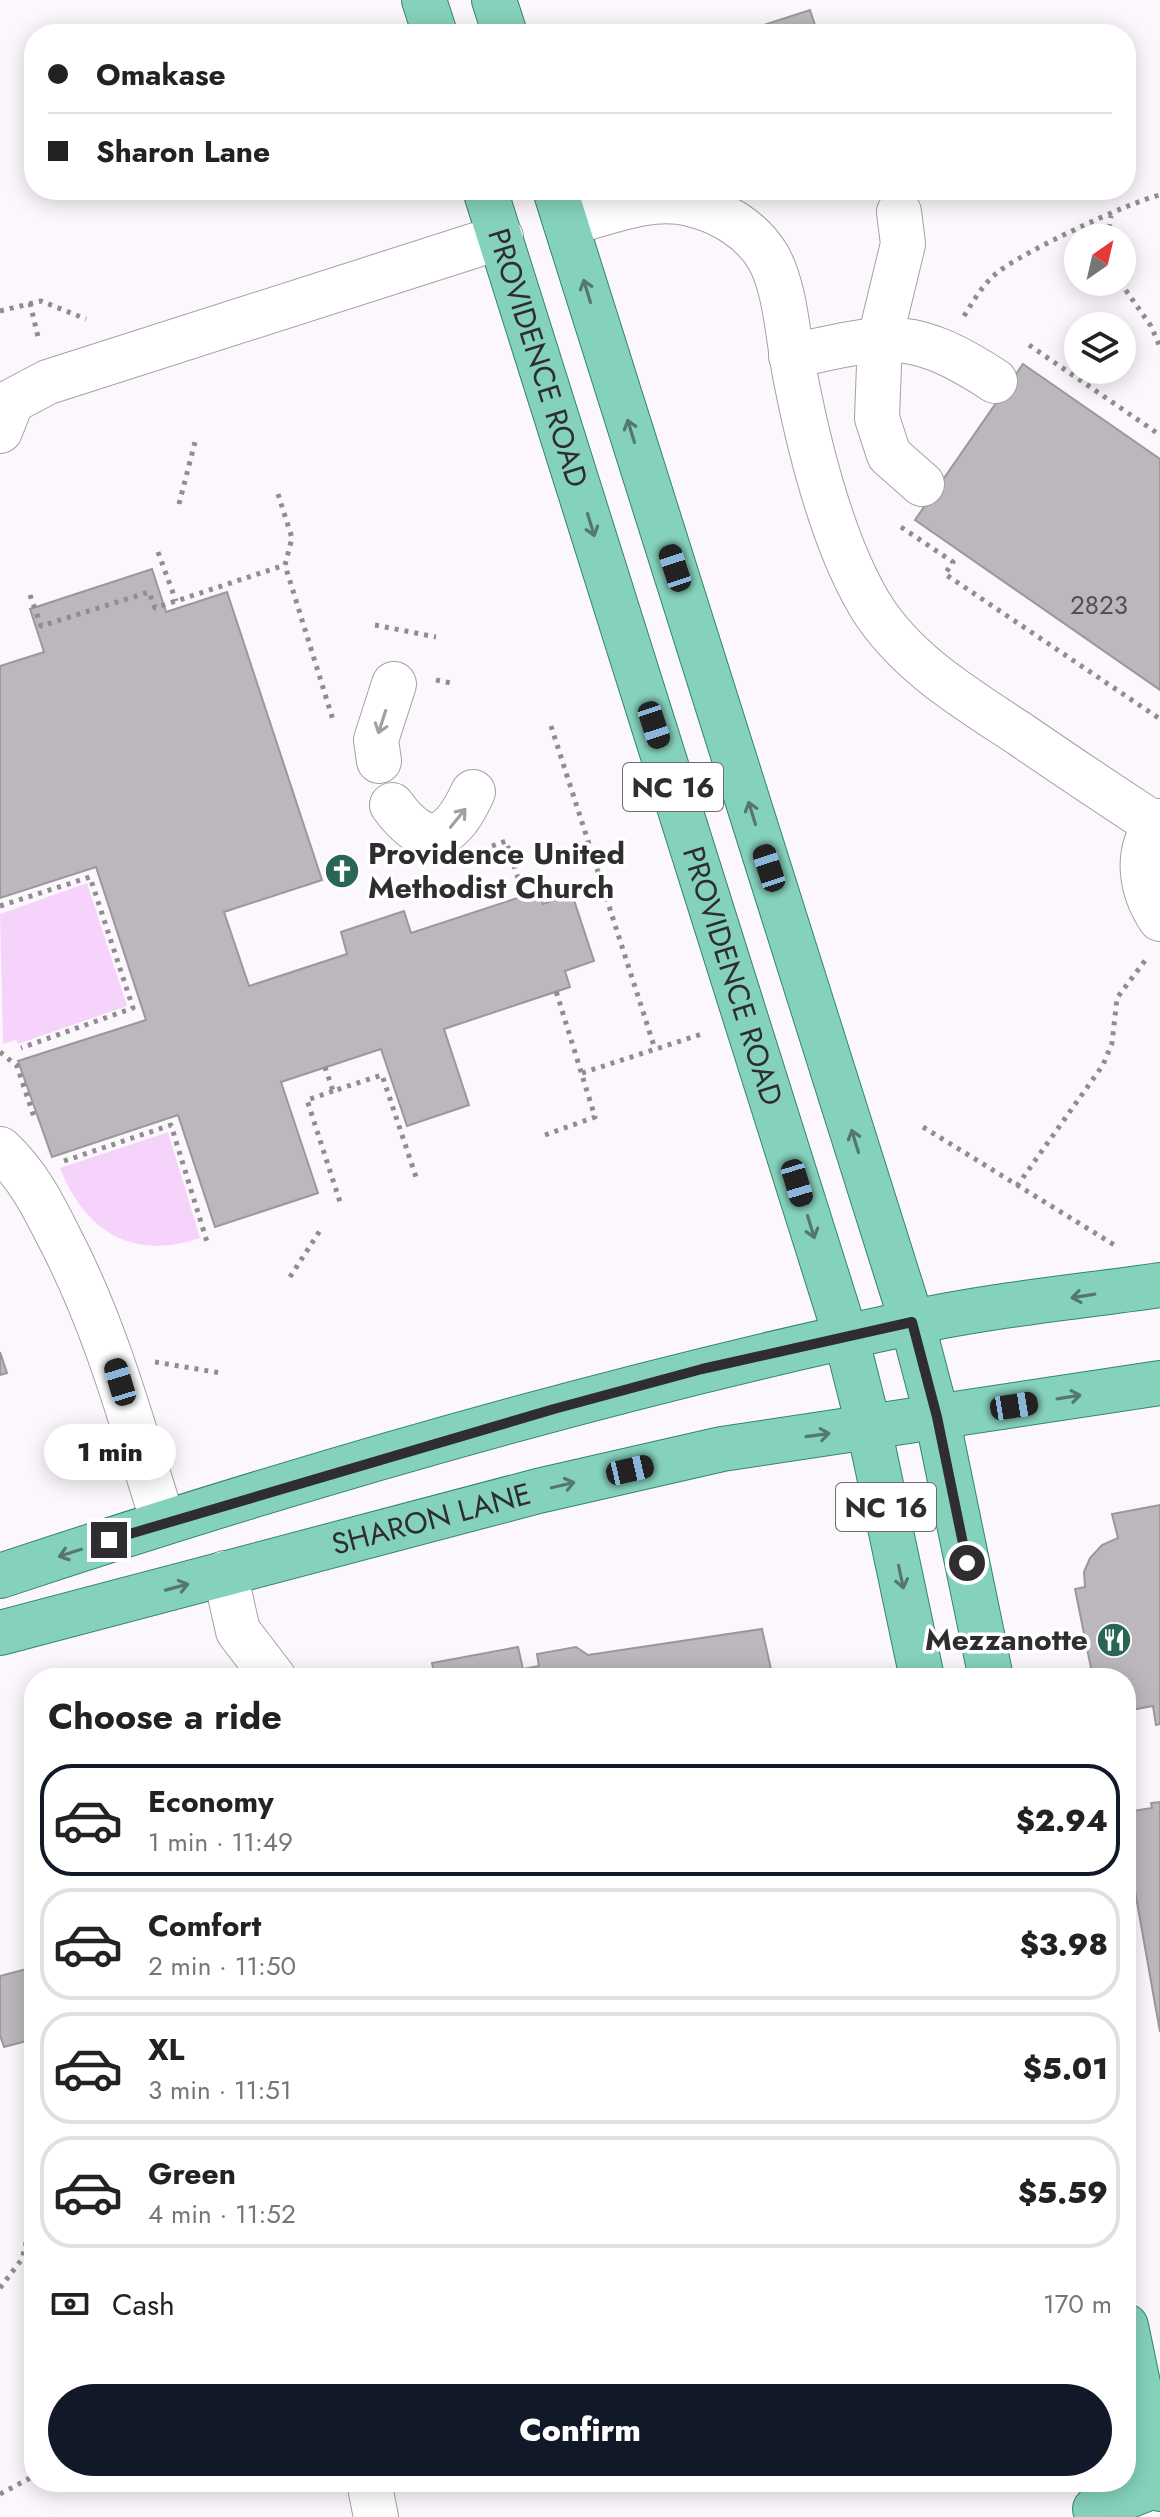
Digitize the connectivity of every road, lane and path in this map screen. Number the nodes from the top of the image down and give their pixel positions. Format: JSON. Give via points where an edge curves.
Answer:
{"nodes":[{"id":1,"x":424,"y":0,"type":"edge"},
{"id":2,"x":494,"y":0,"type":"edge"},
{"id":3,"x":432,"y":24,"type":"edge"},
{"id":4,"x":502,"y":24,"type":"edge"},
{"id":5,"x":1160,"y":195,"type":"edge"},
{"id":6,"x":488,"y":200,"type":"edge"},
{"id":7,"x":561,"y":207,"type":"edge"},
{"id":8,"x":899,"y":212,"type":"dead end"},
{"id":9,"x":1111,"y":215,"type":"junction"},
{"id":10,"x":1110,"y":224,"type":"edge"},
{"id":11,"x":501,"y":237,"type":"junction"},
{"id":12,"x":1130,"y":296,"type":"edge"},
{"id":13,"x":30,"y":303,"type":"junction"},
{"id":14,"x":0,"y":311,"type":"edge"},
{"id":15,"x":86,"y":319,"type":"dead end"},
{"id":16,"x":957,"y":327,"type":"dead end"},
{"id":17,"x":880,"y":339,"type":"junction"},
{"id":18,"x":1029,"y":345,"type":"dead end"},
{"id":19,"x":1160,"y":347,"type":"edge"},
{"id":20,"x":40,"y":348,"type":"dead end"},
{"id":21,"x":791,"y":356,"type":"junction"},
{"id":22,"x":995,"y":381,"type":"dead end"},
{"id":23,"x":0,"y":431,"type":"edge"},
{"id":24,"x":1160,"y":435,"type":"edge"},
{"id":25,"x":196,"y":438,"type":"dead end"},
{"id":26,"x":922,"y":484,"type":"dead end"},
{"id":27,"x":278,"y":494,"type":"dead end"},
{"id":28,"x":179,"y":504,"type":"dead end"},
{"id":29,"x":901,"y":527,"type":"dead end"},
{"id":30,"x":292,"y":538,"type":"dead end"},
{"id":31,"x":158,"y":552,"type":"dead end"},
{"id":32,"x":285,"y":565,"type":"dead end"},
{"id":33,"x":30,"y":595,"type":"dead end"},
{"id":34,"x":176,"y":601,"type":"junction"},
{"id":35,"x":375,"y":625,"type":"dead end"},
{"id":36,"x":436,"y":637,"type":"dead end"},
{"id":37,"x":394,"y":684,"type":"dead end"},
{"id":38,"x":1160,"y":719,"type":"edge"},
{"id":39,"x":551,"y":726,"type":"dead end"},
{"id":40,"x":379,"y":761,"type":"dead end"},
{"id":41,"x":473,"y":792,"type":"dead end"},
{"id":42,"x":392,"y":805,"type":"dead end"},
{"id":43,"x":1158,"y":823,"type":"edge"},
{"id":44,"x":0,"y":906,"type":"edge"},
{"id":45,"x":1154,"y":938,"type":"edge"},
{"id":46,"x":556,"y":991,"type":"dead end"},
{"id":47,"x":720,"y":1028,"type":"dead end"},
{"id":48,"x":21,"y":1048,"type":"dead end"},
{"id":49,"x":655,"y":1049,"type":"junction"},
{"id":50,"x":0,"y":1052,"type":"edge"},
{"id":51,"x":325,"y":1067,"type":"dead end"},
{"id":52,"x":582,"y":1073,"type":"junction"},
{"id":53,"x":333,"y":1091,"type":"junction"},
{"id":54,"x":36,"y":1123,"type":"dead end"},
{"id":55,"x":923,"y":1127,"type":"dead end"},
{"id":56,"x":545,"y":1135,"type":"dead end"},
{"id":57,"x":0,"y":1149,"type":"edge"},
{"id":58,"x":51,"y":1166,"type":"dead end"},
{"id":59,"x":416,"y":1177,"type":"dead end"},
{"id":60,"x":1017,"y":1186,"type":"junction"},
{"id":61,"x":340,"y":1202,"type":"dead end"},
{"id":62,"x":321,"y":1229,"type":"dead end"},
{"id":63,"x":208,"y":1245,"type":"dead end"},
{"id":64,"x":1116,"y":1246,"type":"dead end"},
{"id":65,"x":290,"y":1277,"type":"dead end"},
{"id":66,"x":1160,"y":1285,"type":"edge"},
{"id":67,"x":912,"y":1322,"type":"junction"},
{"id":68,"x":846,"y":1337,"type":"junction"},
{"id":69,"x":111,"y":1354,"type":"junction"},
{"id":70,"x":221,"y":1373,"type":"dead end"},
{"id":71,"x":1160,"y":1383,"type":"edge"},
{"id":72,"x":937,"y":1417,"type":"junction"},
{"id":73,"x":869,"y":1428,"type":"junction"},
{"id":74,"x":163,"y":1522,"type":"junction"},
{"id":75,"x":225,"y":1573,"type":"junction"},
{"id":76,"x":0,"y":1576,"type":"edge"},
{"id":77,"x":0,"y":1633,"type":"edge"},
{"id":78,"x":266,"y":1668,"type":"edge"},
{"id":79,"x":920,"y":1668,"type":"edge"},
{"id":80,"x":989,"y":1668,"type":"edge"},
{"id":81,"x":24,"y":2251,"type":"edge"},
{"id":82,"x":0,"y":2288,"type":"edge"},
{"id":83,"x":1136,"y":2373,"type":"edge"},
{"id":84,"x":24,"y":2481,"type":"edge"},
{"id":85,"x":1160,"y":2486,"type":"edge"},
{"id":86,"x":371,"y":2492,"type":"edge"},
{"id":87,"x":0,"y":2494,"type":"edge"},
{"id":88,"x":1089,"y":2506,"type":"edge"},
{"id":89,"x":376,"y":2517,"type":"edge"}],
"edges":[{"from":1,"to":3,"type":"main road"},
{"from":2,"to":4,"type":"main road"},
{"from":5,"to":9,"type":"path"},
{"from":6,"to":11,"type":"main road","name":"PROVIDENCE ROAD","number":"NC 16"},
{"from":7,"to":11,"type":"main road"},
{"from":7,"to":21,"type":"lane","via":[[688,203],[744,229],[768,257],[779,283]]},
{"from":67,"to":7,"type":"main road","number":"NC 16","one_way":true},
{"from":8,"to":17,"type":"lane","via":[[902,255]]},
{"from":9,"to":10,"type":"path"},
{"from":9,"to":16,"type":"path","via":[[1001,270]]},
{"from":11,"to":23,"type":"lane","via":[[48,382],[12,401]]},
{"from":11,"to":68,"type":"main road","name":"PROVIDENCE ROAD","number":"NC 16","one_way":true},
{"from":12,"to":19,"type":"path"},
{"from":13,"to":14,"type":"path"},
{"from":13,"to":15,"type":"path","via":[[41,301]]},
{"from":13,"to":20,"type":"path"},
{"from":17,"to":21,"type":"lane"},
{"from":17,"to":22,"type":"lane","via":[[915,340],[943,350]]},
{"from":17,"to":26,"type":"lane","via":[[877,418],[882,439],[898,466]]},
{"from":18,"to":24,"type":"path"},
{"from":21,"to":43,"type":"lane","via":[[828,504],[870,604],[904,648],[944,683]]},
{"from":25,"to":28,"type":"path"},
{"from":27,"to":30,"type":"path"},
{"from":29,"to":38,"type":"path","via":[[953,562],[945,574]]},
{"from":31,"to":34,"type":"path"},
{"from":32,"to":34,"type":"path"},
{"from":33,"to":34,"type":"path","via":[[41,626],[149,592],[155,608]]},
{"from":35,"to":36,"type":"path"},
{"from":37,"to":40,"type":"lane","one_way":true,"via":[[376,740]]},
{"from":39,"to":49,"type":"path"},
{"from":42,"to":41,"type":"lane","one_way":true,"via":[[407,826],[423,834],[441,834],[461,820]]},
{"from":43,"to":45,"type":"lane","via":[[1145,848],[1142,873]]},
{"from":44,"to":48,"type":"path","via":[[90,877],[133,1008]]},
{"from":45,"to":60,"type":"path","via":[[1117,998],[1112,1043],[1103,1065]]},
{"from":46,"to":52,"type":"path"},
{"from":47,"to":49,"type":"path"},
{"from":49,"to":52,"type":"path"},
{"from":50,"to":54,"type":"path","via":[[17,1066]]},
{"from":51,"to":53,"type":"path"},
{"from":52,"to":56,"type":"path","via":[[595,1117]]},
{"from":53,"to":59,"type":"path","via":[[382,1075]]},
{"from":53,"to":61,"type":"path","via":[[307,1100]]},
{"from":55,"to":60,"type":"path"},
{"from":57,"to":69,"type":"lane","via":[[20,1167],[40,1199]]},
{"from":58,"to":63,"type":"path","via":[[171,1125]]},
{"from":60,"to":64,"type":"path"},
{"from":62,"to":65,"type":"path"},
{"from":66,"to":67,"type":"main road","one_way":true},
{"from":67,"to":68,"type":"main road"},
{"from":67,"to":72,"type":"main road","number":"NC 16"},
{"from":68,"to":73,"type":"main road","name":"PROVIDENCE ROAD","number":"NC 16"},
{"from":68,"to":74,"type":"main road","via":[[628,1389]]},
{"from":69,"to":70,"type":"path"},
{"from":69,"to":74,"type":"lane"},
{"from":72,"to":71,"type":"main road","name":"SHARON LANE","one_way":true},
{"from":72,"to":73,"type":"main road","name":"SHARON LANE"},
{"from":72,"to":80,"type":"main road","number":"NC 16"},
{"from":75,"to":73,"type":"main road","name":"SHARON LANE","one_way":true,"via":[[538,1491],[707,1453]]},
{"from":73,"to":79,"type":"main road","name":"PROVIDENCE ROAD","number":"NC 16","one_way":true},
{"from":74,"to":76,"type":"main road","one_way":true},
{"from":77,"to":75,"type":"main road","name":"SHARON LANE","one_way":true},
{"from":75,"to":78,"type":"lane","via":[[238,1631]]},
{"from":81,"to":82,"type":"path"},
{"from":83,"to":85,"type":"main road"},
{"from":84,"to":87,"type":"path"},
{"from":85,"to":88,"type":"main road"},
{"from":86,"to":89,"type":"lane"}]}
